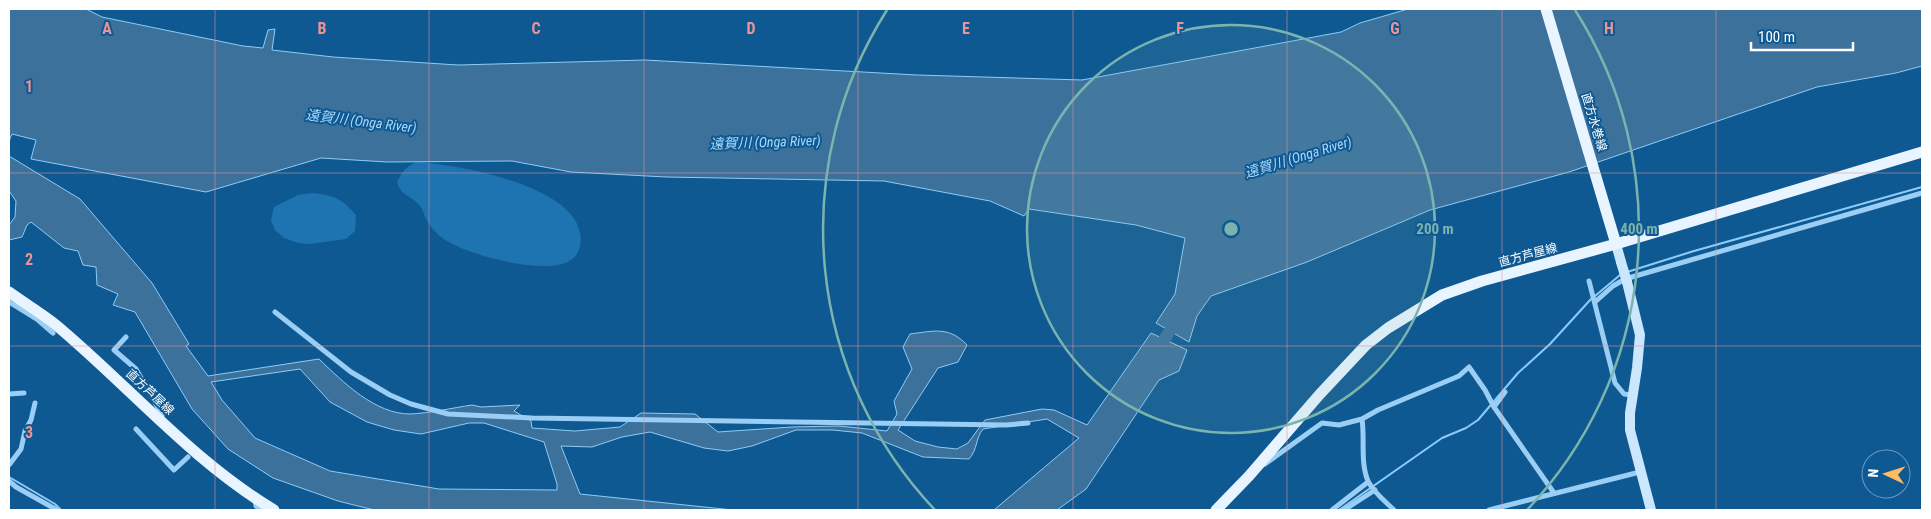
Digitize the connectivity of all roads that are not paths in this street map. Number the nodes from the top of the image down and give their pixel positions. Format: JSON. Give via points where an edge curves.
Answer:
{"nodes":[{"id":1,"x":1546,"y":9,"type":"edge"},
{"id":2,"x":1922,"y":152,"type":"edge"},
{"id":3,"x":1922,"y":193,"type":"edge"},
{"id":4,"x":1615,"y":241,"type":"junction"},
{"id":5,"x":1589,"y":281,"type":"dead end"},
{"id":6,"x":9,"y":292,"type":"edge"},
{"id":7,"x":9,"y":302,"type":"edge"},
{"id":8,"x":1595,"y":302,"type":"junction"},
{"id":9,"x":276,"y":312,"type":"dead end"},
{"id":10,"x":53,"y":333,"type":"dead end"},
{"id":11,"x":126,"y":337,"type":"dead end"},
{"id":12,"x":1506,"y":392,"type":"dead end"},
{"id":13,"x":24,"y":393,"type":"dead end"},
{"id":14,"x":9,"y":394,"type":"edge"},
{"id":15,"x":1632,"y":395,"type":"junction"},
{"id":16,"x":36,"y":403,"type":"dead end"},
{"id":17,"x":1492,"y":404,"type":"junction"},
{"id":18,"x":1362,"y":419,"type":"junction"},
{"id":19,"x":163,"y":423,"type":"junction"},
{"id":20,"x":1028,"y":423,"type":"dead end"},
{"id":21,"x":136,"y":429,"type":"dead end"},
{"id":22,"x":188,"y":457,"type":"dead end"},
{"id":23,"x":9,"y":465,"type":"edge"},
{"id":24,"x":1640,"y":472,"type":"junction"},
{"id":25,"x":1249,"y":476,"type":"junction"},
{"id":26,"x":9,"y":481,"type":"edge"},
{"id":27,"x":1369,"y":483,"type":"junction"},
{"id":28,"x":1375,"y":490,"type":"junction"},
{"id":29,"x":1554,"y":493,"type":"junction"},
{"id":30,"x":255,"y":499,"type":"junction"},
{"id":31,"x":56,"y":510,"type":"edge"},
{"id":32,"x":261,"y":510,"type":"edge"},
{"id":33,"x":274,"y":510,"type":"edge"},
{"id":34,"x":1216,"y":510,"type":"edge"},
{"id":35,"x":1332,"y":510,"type":"edge"},
{"id":36,"x":1344,"y":510,"type":"edge"},
{"id":37,"x":1394,"y":510,"type":"edge"},
{"id":38,"x":1489,"y":510,"type":"edge"},
{"id":39,"x":1651,"y":510,"type":"edge"}],
"edges":[{"from":1,"to":4,"type":"main road","name":"直方水巻線"},
{"from":2,"to":4,"type":"main road","name":"直方芦屋線"},
{"from":3,"to":8,"type":"street","via":[[1625,279]]},
{"from":4,"to":15,"type":"street","bridge":true,"via":[[1640,335]]},
{"from":4,"to":25,"type":"main road","name":"直方芦屋線","via":[[1442,295],[1405,316],[1366,345]]},
{"from":5,"to":8,"type":"street"},
{"from":6,"to":19,"type":"main road","name":"直方芦屋線","via":[[55,324]]},
{"from":7,"to":10,"type":"street"},
{"from":8,"to":15,"type":"street","via":[[1615,384],[1624,394]]},
{"from":9,"to":20,"type":"street","via":[[350,372],[390,395],[448,414],[532,418]]},
{"from":11,"to":19,"type":"street","via":[[114,350],[136,369],[162,415]]},
{"from":12,"to":17,"type":"street"},
{"from":13,"to":14,"type":"street"},
{"from":15,"to":24,"type":"street","via":[[1630,430]]},
{"from":16,"to":23,"type":"street","via":[[21,449]]},
{"from":17,"to":18,"type":"street","via":[[1469,367],[1459,376]]},
{"from":17,"to":29,"type":"street"},
{"from":18,"to":25,"type":"street","via":[[1339,425],[1322,423]]},
{"from":18,"to":27,"type":"street","via":[[1362,447]]},
{"from":19,"to":30,"type":"main road","name":"直方芦屋線","via":[[195,453]]},
{"from":21,"to":22,"type":"street","via":[[174,470]]},
{"from":24,"to":29,"type":"street"},
{"from":24,"to":39,"type":"street"},
{"from":25,"to":34,"type":"main road","name":"直方芦屋線"},
{"from":26,"to":31,"type":"street"},
{"from":27,"to":28,"type":"street"},
{"from":27,"to":35,"type":"street"},
{"from":28,"to":36,"type":"street"},
{"from":28,"to":37,"type":"street"},
{"from":29,"to":38,"type":"street"},
{"from":30,"to":32,"type":"street"},
{"from":30,"to":33,"type":"main road","name":"直方芦屋線"}]}
